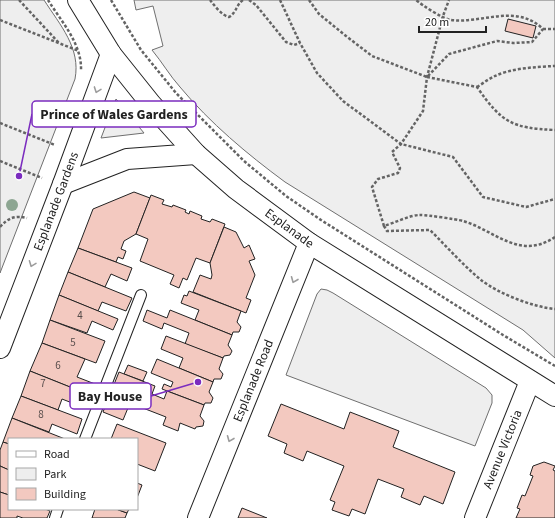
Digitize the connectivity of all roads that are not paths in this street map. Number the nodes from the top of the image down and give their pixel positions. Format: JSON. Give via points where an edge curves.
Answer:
{"nodes":[{"id":1,"x":78,"y":0,"type":"edge"},
{"id":2,"x":111,"y":54,"type":"junction"},
{"id":3,"x":196,"y":154,"type":"junction"},
{"id":4,"x":63,"y":184,"type":"junction"},
{"id":5,"x":309,"y":243,"type":"junction"},
{"id":6,"x":141,"y":295,"type":"dead end"},
{"id":7,"x":0,"y":348,"type":"edge"},
{"id":8,"x":530,"y":380,"type":"junction"},
{"id":9,"x":555,"y":396,"type":"edge"},
{"id":10,"x":85,"y":438,"type":"edge"},
{"id":11,"x":198,"y":518,"type":"edge"},
{"id":12,"x":475,"y":518,"type":"edge"}],
"edges":[{"from":1,"to":2,"type":"street","name":"Esplanade"},
{"from":2,"to":3,"type":"street","name":"Esplanade"},
{"from":2,"to":4,"type":"street","name":"Esplanade Gardens","one_way":true},
{"from":3,"to":4,"type":"street","via":[[127,159]]},
{"from":3,"to":5,"type":"street","name":"Esplanade","via":[[236,190]]},
{"from":4,"to":7,"type":"street","name":"Esplanade Gardens","one_way":true},
{"from":5,"to":8,"type":"street","name":"Esplanade"},
{"from":5,"to":11,"type":"street","name":"Esplanade Road","one_way":true},
{"from":6,"to":10,"type":"lane"},
{"from":8,"to":9,"type":"street","name":"Esplanade"},
{"from":8,"to":12,"type":"street","name":"Avenue Victoria"}]}
